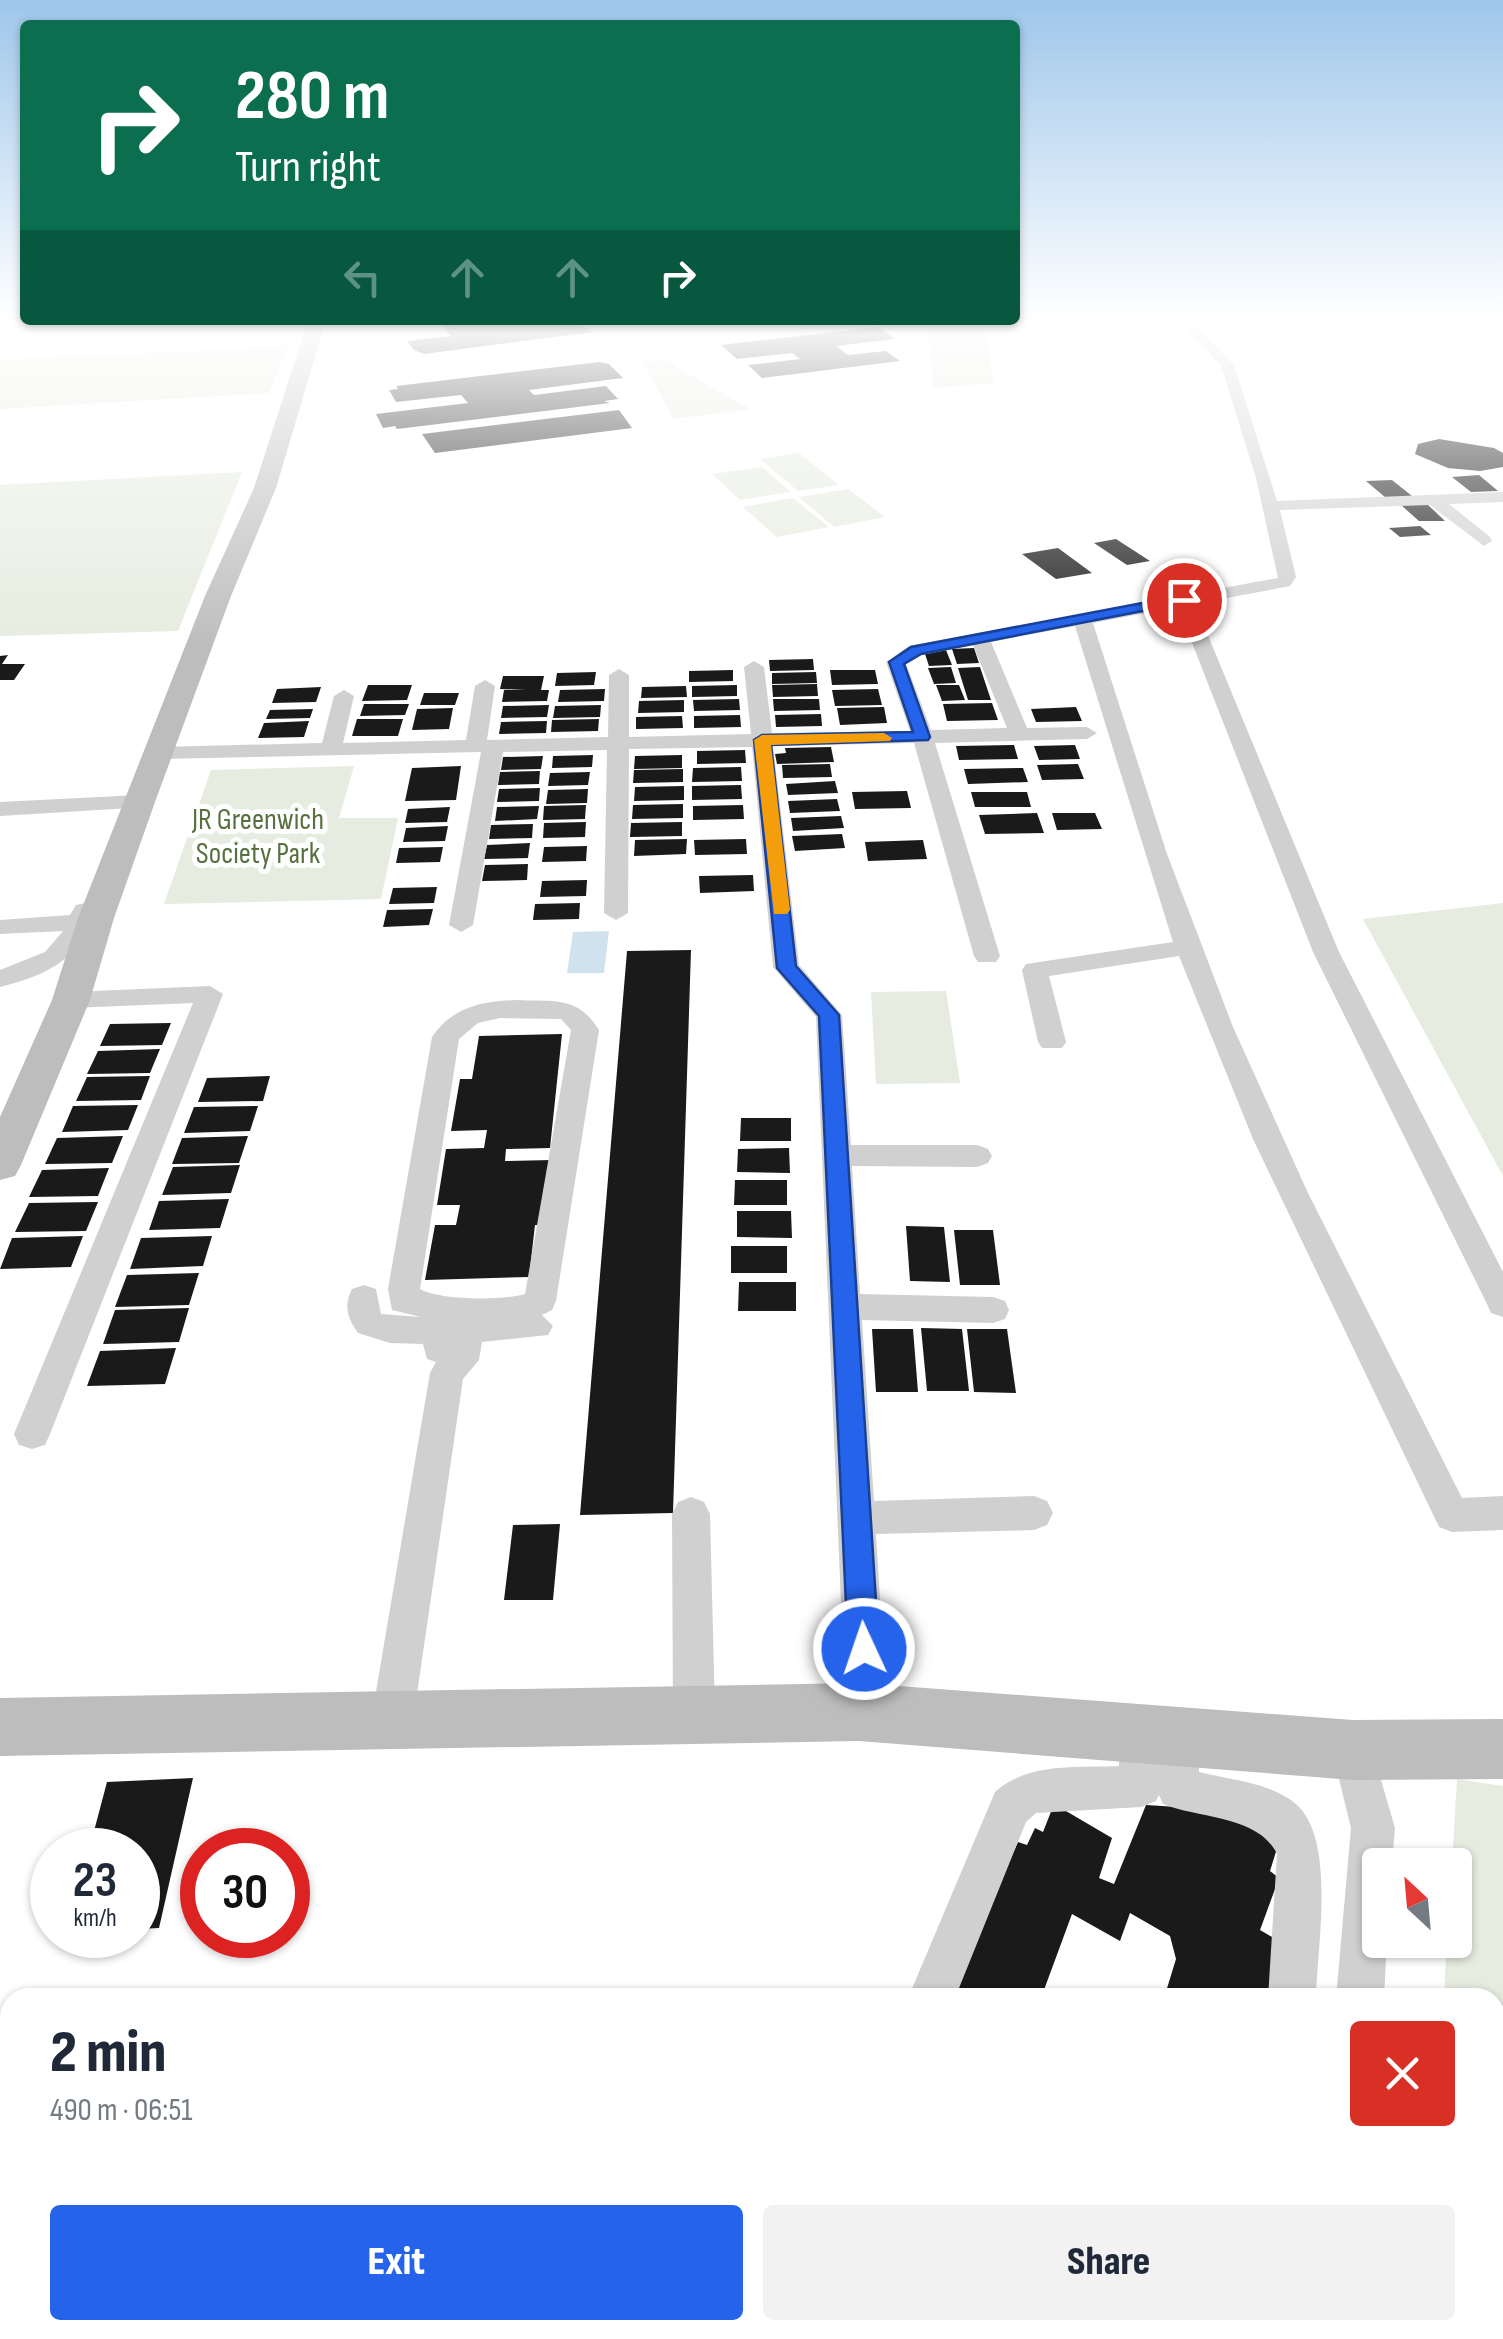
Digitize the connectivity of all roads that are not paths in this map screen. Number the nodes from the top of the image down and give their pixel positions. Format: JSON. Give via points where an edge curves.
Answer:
{"nodes":[{"id":1,"x":284,"y":429,"type":"edge"},
{"id":2,"x":1248,"y":429,"type":"edge"},
{"id":3,"x":1503,"y":497,"type":"edge"},
{"id":4,"x":1434,"y":500,"type":"junction"},
{"id":5,"x":1269,"y":506,"type":"junction"},
{"id":6,"x":1484,"y":541,"type":"dead end"},
{"id":7,"x":1184,"y":600,"type":"junction"},
{"id":8,"x":1082,"y":617,"type":"junction"},
{"id":9,"x":979,"y":637,"type":"junction"},
{"id":10,"x":754,"y":667,"type":"dead end"},
{"id":11,"x":619,"y":675,"type":"dead end"},
{"id":12,"x":485,"y":686,"type":"dead end"},
{"id":13,"x":344,"y":696,"type":"dead end"},
{"id":14,"x":1086,"y":733,"type":"dead end"},
{"id":15,"x":1020,"y":735,"type":"junction"},
{"id":16,"x":922,"y":737,"type":"junction"},
{"id":17,"x":762,"y":740,"type":"junction"},
{"id":18,"x":618,"y":743,"type":"junction"},
{"id":19,"x":484,"y":746,"type":"junction"},
{"id":20,"x":331,"y":749,"type":"junction"},
{"id":21,"x":158,"y":753,"type":"junction"},
{"id":22,"x":131,"y":803,"type":"junction"},
{"id":23,"x":0,"y":809,"type":"edge"},
{"id":24,"x":616,"y":913,"type":"dead end"},
{"id":25,"x":80,"y":922,"type":"junction"},
{"id":26,"x":461,"y":924,"type":"dead end"},
{"id":27,"x":0,"y":927,"type":"edge"},
{"id":28,"x":1188,"y":947,"type":"junction"},
{"id":29,"x":988,"y":956,"type":"dead end"},
{"id":30,"x":0,"y":979,"type":"edge"},
{"id":31,"x":71,"y":1000,"type":"junction"},
{"id":32,"x":1052,"y":1042,"type":"dead end"},
{"id":33,"x":837,"y":1154,"type":"junction"},
{"id":34,"x":977,"y":1156,"type":"dead end"},
{"id":35,"x":0,"y":1165,"type":"edge"},
{"id":36,"x":562,"y":1296,"type":"dead end"},
{"id":37,"x":364,"y":1298,"type":"dead end"},
{"id":38,"x":1503,"y":1304,"type":"edge"},
{"id":39,"x":844,"y":1308,"type":"junction"},
{"id":40,"x":993,"y":1310,"type":"dead end"},
{"id":41,"x":456,"y":1320,"type":"junction"},
{"id":42,"x":32,"y":1434,"type":"dead end"},
{"id":43,"x":1503,"y":1512,"type":"edge"},
{"id":44,"x":1034,"y":1513,"type":"dead end"},
{"id":45,"x":691,"y":1514,"type":"dead end"},
{"id":46,"x":856,"y":1518,"type":"junction"},
{"id":47,"x":864,"y":1649,"type":"dead end"},
{"id":48,"x":694,"y":1712,"type":"junction"},
{"id":49,"x":392,"y":1721,"type":"junction"},
{"id":50,"x":0,"y":1726,"type":"edge"},
{"id":51,"x":1503,"y":1749,"type":"edge"},
{"id":52,"x":1353,"y":1750,"type":"junction"},
{"id":53,"x":1159,"y":1761,"type":"junction"},
{"id":54,"x":935,"y":1988,"type":"edge"},
{"id":55,"x":1292,"y":1988,"type":"edge"},
{"id":56,"x":1361,"y":1988,"type":"edge"}],
"edges":[{"from":1,"to":21,"type":"street"},
{"from":2,"to":5,"type":"street"},
{"from":3,"to":4,"type":"street"},
{"from":4,"to":5,"type":"street"},
{"from":4,"to":6,"type":"street"},
{"from":5,"to":7,"type":"street","via":[[1284,582]]},
{"from":7,"to":8,"type":"street"},
{"from":7,"to":38,"type":"street","via":[[1326,952]]},
{"from":8,"to":9,"type":"street"},
{"from":8,"to":28,"type":"street"},
{"from":9,"to":15,"type":"street"},
{"from":9,"to":16,"type":"street","via":[[916,650],[896,662]]},
{"from":10,"to":17,"type":"street"},
{"from":11,"to":18,"type":"street"},
{"from":12,"to":19,"type":"street"},
{"from":13,"to":20,"type":"street"},
{"from":14,"to":15,"type":"street"},
{"from":15,"to":16,"type":"street"},
{"from":16,"to":17,"type":"street"},
{"from":16,"to":29,"type":"street"},
{"from":17,"to":18,"type":"street"},
{"from":17,"to":33,"type":"street","via":[[786,968],[829,1015]]},
{"from":18,"to":19,"type":"street"},
{"from":18,"to":24,"type":"street"},
{"from":19,"to":20,"type":"street"},
{"from":19,"to":26,"type":"street"},
{"from":20,"to":21,"type":"street"},
{"from":21,"to":22,"type":"street"},
{"from":22,"to":23,"type":"street"},
{"from":22,"to":25,"type":"street"},
{"from":22,"to":31,"type":"street"},
{"from":25,"to":27,"type":"street"},
{"from":25,"to":30,"type":"street","via":[[56,958]]},
{"from":28,"to":32,"type":"street","via":[[1036,970]]},
{"from":28,"to":43,"type":"street","via":[[1243,1084],[1452,1515]]},
{"from":31,"to":35,"type":"street"},
{"from":31,"to":42,"type":"street","via":[[210,994]]},
{"from":33,"to":34,"type":"street"},
{"from":33,"to":39,"type":"street"},
{"from":36,"to":41,"type":"street","via":[[558,1312],[538,1325]]},
{"from":37,"to":41,"type":"street","via":[[370,1324],[390,1330]]},
{"from":39,"to":40,"type":"street"},
{"from":39,"to":46,"type":"street"},
{"from":41,"to":41,"type":"street","via":[[404,1301],[446,1037],[472,1012],[566,1011],[585,1030],[540,1301]]},
{"from":41,"to":49,"type":"street","via":[[438,1360],[447,1373]]},
{"from":44,"to":46,"type":"street"},
{"from":45,"to":48,"type":"street"},
{"from":46,"to":47,"type":"street"},
{"from":48,"to":49,"type":"street"},
{"from":48,"to":53,"type":"street","via":[[859,1712]]},
{"from":49,"to":50,"type":"street"},
{"from":51,"to":52,"type":"street"},
{"from":52,"to":53,"type":"street"},
{"from":52,"to":56,"type":"street","via":[[1373,1828]]},
{"from":53,"to":54,"type":"street","via":[[1027,1792],[1010,1807]]},
{"from":53,"to":55,"type":"street","via":[[1285,1824],[1299,1852]]}]}
